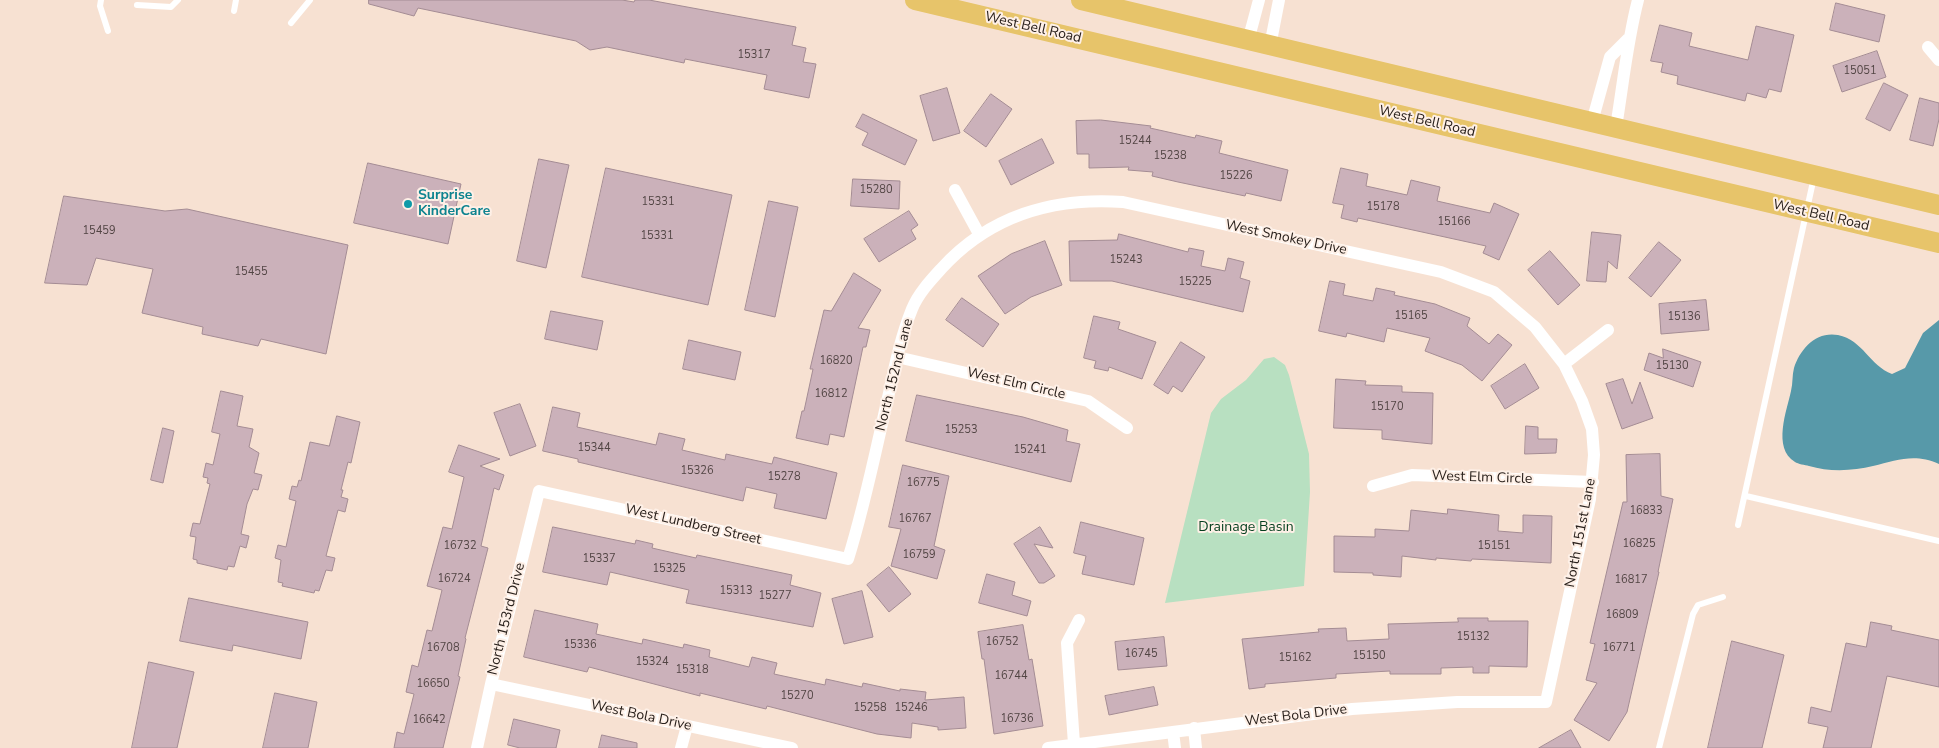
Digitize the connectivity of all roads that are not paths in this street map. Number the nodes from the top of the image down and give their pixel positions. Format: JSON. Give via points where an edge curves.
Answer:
{"nodes":[{"id":1,"x":101,"y":0,"type":"edge"},
{"id":2,"x":178,"y":0,"type":"edge"},
{"id":3,"x":236,"y":0,"type":"edge"},
{"id":4,"x":310,"y":0,"type":"edge"},
{"id":5,"x":915,"y":0,"type":"edge"},
{"id":6,"x":1081,"y":0,"type":"edge"},
{"id":7,"x":1259,"y":0,"type":"edge"},
{"id":8,"x":1279,"y":0,"type":"edge"},
{"id":9,"x":1638,"y":0,"type":"edge"},
{"id":10,"x":1118,"y":4,"type":"edge"},
{"id":11,"x":138,"y":5,"type":"dead end"},
{"id":12,"x":234,"y":10,"type":"dead end"},
{"id":13,"x":292,"y":23,"type":"dead end"},
{"id":14,"x":108,"y":32,"type":"dead end"},
{"id":15,"x":1628,"y":39,"type":"junction"},
{"id":16,"x":1248,"y":41,"type":"junction"},
{"id":17,"x":1270,"y":46,"type":"junction"},
{"id":18,"x":1928,"y":47,"type":"dead end"},
{"id":19,"x":1939,"y":60,"type":"edge"},
{"id":20,"x":1592,"y":122,"type":"junction"},
{"id":21,"x":1616,"y":127,"type":"junction"},
{"id":22,"x":1815,"y":175,"type":"junction"},
{"id":23,"x":955,"y":190,"type":"dead end"},
{"id":24,"x":1939,"y":205,"type":"edge"},
{"id":25,"x":1806,"y":212,"type":"junction"},
{"id":26,"x":979,"y":234,"type":"junction"},
{"id":27,"x":1939,"y":244,"type":"edge"},
{"id":28,"x":1608,"y":330,"type":"dead end"},
{"id":29,"x":897,"y":357,"type":"junction"},
{"id":30,"x":1564,"y":364,"type":"junction"},
{"id":31,"x":1127,"y":428,"type":"dead end"},
{"id":32,"x":1593,"y":482,"type":"junction"},
{"id":33,"x":1373,"y":486,"type":"dead end"},
{"id":34,"x":539,"y":491,"type":"joint"},
{"id":35,"x":1746,"y":496,"type":"junction"},
{"id":36,"x":1738,"y":525,"type":"dead end"},
{"id":37,"x":1939,"y":540,"type":"edge"},
{"id":38,"x":848,"y":559,"type":"joint"},
{"id":39,"x":1723,"y":597,"type":"dead end"},
{"id":40,"x":1079,"y":620,"type":"dead end"},
{"id":41,"x":491,"y":684,"type":"junction"},
{"id":42,"x":1546,"y":702,"type":"joint"},
{"id":43,"x":687,"y":726,"type":"junction"},
{"id":44,"x":1194,"y":728,"type":"junction"},
{"id":45,"x":1173,"y":732,"type":"junction"},
{"id":46,"x":1074,"y":744,"type":"junction"},
{"id":47,"x":477,"y":748,"type":"edge"},
{"id":48,"x":682,"y":748,"type":"edge"},
{"id":49,"x":792,"y":748,"type":"edge"},
{"id":50,"x":1048,"y":748,"type":"edge"},
{"id":51,"x":1175,"y":748,"type":"edge"},
{"id":52,"x":1196,"y":748,"type":"edge"},
{"id":53,"x":1659,"y":748,"type":"edge"}],
"edges":[{"from":1,"to":14,"type":"lane"},
{"from":2,"to":11,"type":"lane","via":[[171,8]]},
{"from":3,"to":12,"type":"lane"},
{"from":4,"to":13,"type":"lane"},
{"from":5,"to":25,"type":"main road","name":"West Bell Road"},
{"from":6,"to":10,"type":"main road"},
{"from":7,"to":16,"type":"street"},
{"from":8,"to":17,"type":"street"},
{"from":9,"to":15,"type":"street"},
{"from":10,"to":16,"type":"main road"},
{"from":15,"to":20,"type":"street","via":[[1610,57]]},
{"from":15,"to":21,"type":"street"},
{"from":16,"to":17,"type":"main road"},
{"from":17,"to":20,"type":"main road"},
{"from":18,"to":19,"type":"street"},
{"from":20,"to":21,"type":"main road"},
{"from":21,"to":22,"type":"main road"},
{"from":22,"to":24,"type":"main road"},
{"from":22,"to":25,"type":"lane"},
{"from":23,"to":26,"type":"street"},
{"from":25,"to":27,"type":"main road","name":"West Bell Road"},
{"from":25,"to":35,"type":"lane"},
{"from":26,"to":29,"type":"street","name":"North 152nd Lane","via":[[948,261],[912,307]]},
{"from":26,"to":30,"type":"street","name":"West Smokey Drive","via":[[1019,214],[1049,206],[1072,201],[1123,202],[1441,272],[1494,292],[1535,327]]},
{"from":28,"to":30,"type":"street"},
{"from":29,"to":31,"type":"street","name":"West Elm Circle","via":[[1088,400]]},
{"from":29,"to":38,"type":"street","name":"North 152nd Lane","via":[[858,530]]},
{"from":30,"to":32,"type":"street","name":"North 151st Lane","via":[[1592,429]]},
{"from":32,"to":33,"type":"street","name":"West Elm Circle","via":[[1412,475]]},
{"from":32,"to":42,"type":"street","name":"North 151st Lane"},
{"from":34,"to":38,"type":"street","name":"West Lundberg Street"},
{"from":34,"to":41,"type":"street","name":"North 153rd Drive"},
{"from":35,"to":36,"type":"lane"},
{"from":35,"to":37,"type":"lane"},
{"from":39,"to":53,"type":"lane","via":[[1698,605],[1693,614]]},
{"from":40,"to":46,"type":"street","via":[[1067,643]]},
{"from":41,"to":43,"type":"street","name":"West Bola Drive"},
{"from":41,"to":47,"type":"street","name":"North 153rd Drive"},
{"from":42,"to":44,"type":"street","name":"West Bola Drive","via":[[1457,702],[1352,709]]},
{"from":43,"to":48,"type":"street"},
{"from":43,"to":49,"type":"street","name":"West Bola Drive"},
{"from":44,"to":45,"type":"street","name":"West Bola Drive"},
{"from":44,"to":52,"type":"street"},
{"from":45,"to":46,"type":"street","name":"West Bola Drive"},
{"from":45,"to":51,"type":"street"},
{"from":46,"to":50,"type":"street","name":"West Bola Drive"}]}
